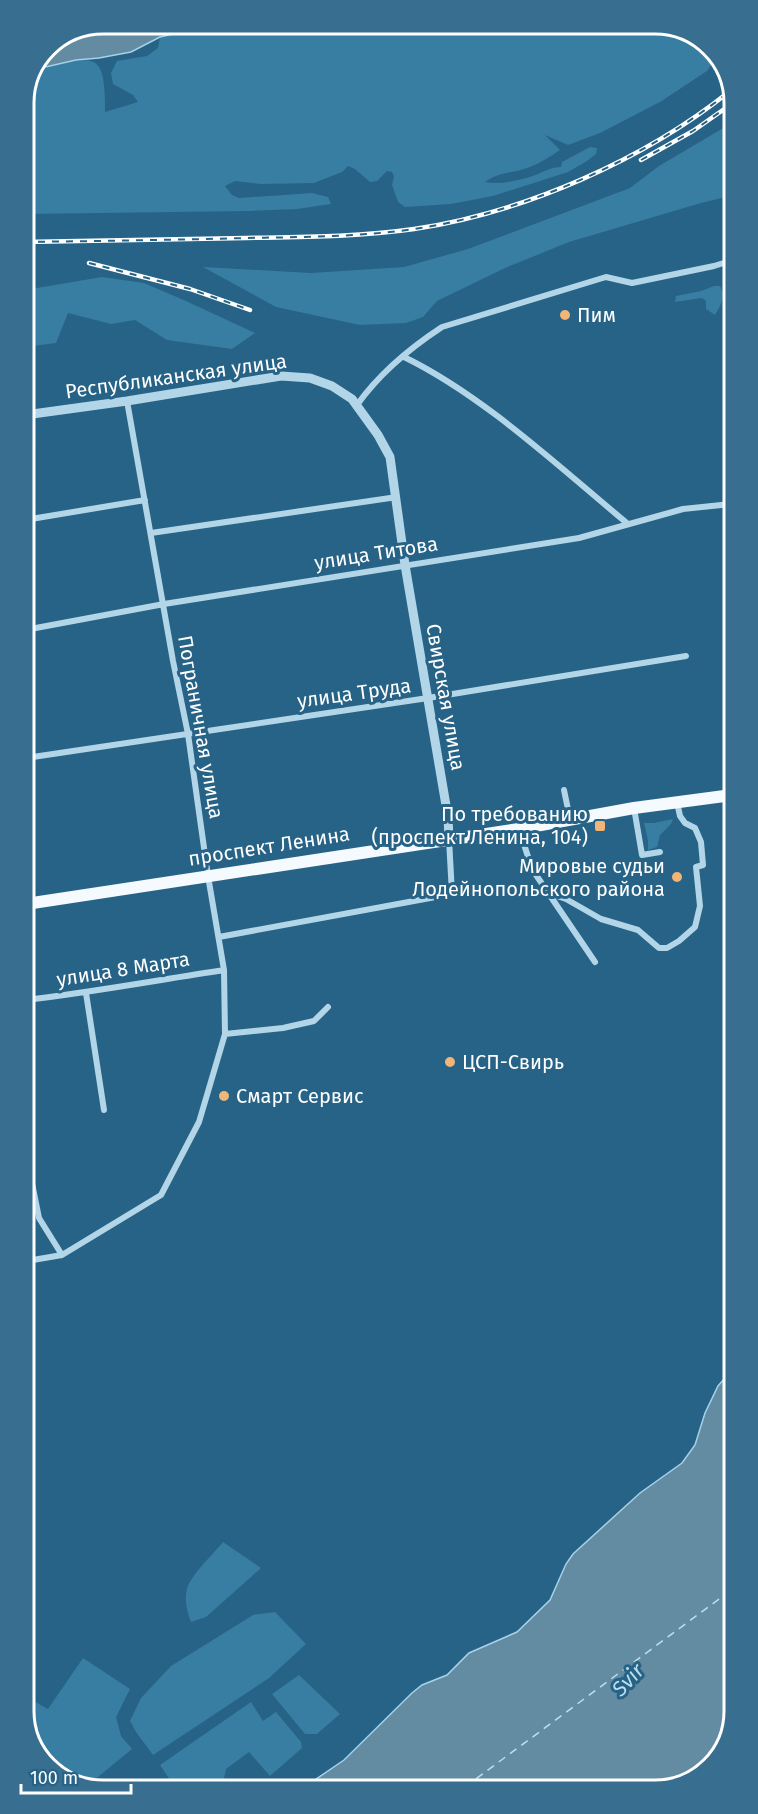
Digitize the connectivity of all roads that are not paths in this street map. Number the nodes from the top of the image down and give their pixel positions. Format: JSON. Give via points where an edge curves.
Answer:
{"nodes":[{"id":1,"x":724,"y":263,"type":"edge"},
{"id":2,"x":404,"y":357,"type":"junction"},
{"id":3,"x":128,"y":401,"type":"junction"},
{"id":4,"x":357,"y":405,"type":"junction"},
{"id":5,"x":35,"y":414,"type":"edge"},
{"id":6,"x":145,"y":500,"type":"junction"},
{"id":7,"x":397,"y":501,"type":"junction"},
{"id":8,"x":724,"y":505,"type":"edge"},
{"id":9,"x":35,"y":518,"type":"edge"},
{"id":10,"x":628,"y":524,"type":"junction"},
{"id":11,"x":151,"y":533,"type":"junction"},
{"id":12,"x":405,"y":565,"type":"junction"},
{"id":13,"x":164,"y":604,"type":"junction"},
{"id":14,"x":35,"y":628,"type":"edge"},
{"id":15,"x":686,"y":656,"type":"dead end"},
{"id":16,"x":428,"y":698,"type":"junction"},
{"id":17,"x":188,"y":734,"type":"junction"},
{"id":18,"x":35,"y":757,"type":"edge"},
{"id":19,"x":564,"y":790,"type":"dead end"},
{"id":20,"x":724,"y":796,"type":"edge"},
{"id":21,"x":677,"y":802,"type":"junction"},
{"id":22,"x":634,"y":808,"type":"junction"},
{"id":23,"x":570,"y":819,"type":"junction"},
{"id":24,"x":519,"y":829,"type":"junction"},
{"id":25,"x":449,"y":839,"type":"junction"},
{"id":26,"x":660,"y":852,"type":"dead end"},
{"id":27,"x":208,"y":876,"type":"junction"},
{"id":28,"x":548,"y":893,"type":"junction"},
{"id":29,"x":35,"y":903,"type":"edge"},
{"id":30,"x":219,"y":937,"type":"junction"},
{"id":31,"x":594,"y":962,"type":"dead end"},
{"id":32,"x":224,"y":970,"type":"junction"},
{"id":33,"x":86,"y":993,"type":"junction"},
{"id":34,"x":34,"y":999,"type":"edge"},
{"id":35,"x":328,"y":1006,"type":"dead end"},
{"id":36,"x":225,"y":1034,"type":"junction"},
{"id":37,"x":104,"y":1110,"type":"dead end"},
{"id":38,"x":34,"y":1195,"type":"edge"},
{"id":39,"x":62,"y":1255,"type":"junction"},
{"id":40,"x":34,"y":1260,"type":"edge"}],
"edges":[{"from":1,"to":2,"type":"street","via":[[632,283],[606,277],[442,327]]},
{"from":2,"to":4,"type":"street","via":[[369,388]]},
{"from":2,"to":10,"type":"street","via":[[434,371],[491,412]]},
{"from":3,"to":4,"type":"street","name":"Республиканская улица","via":[[281,376],[310,378],[332,386]]},
{"from":3,"to":5,"type":"street","name":"Республиканская улица"},
{"from":3,"to":6,"type":"street","name":"Пограничная улица"},
{"from":4,"to":7,"type":"street","name":"Республиканская улица","via":[[390,457]]},
{"from":6,"to":9,"type":"street"},
{"from":6,"to":11,"type":"street","name":"Пограничная улица"},
{"from":7,"to":11,"type":"street"},
{"from":7,"to":12,"type":"street","name":"Свирская улица"},
{"from":8,"to":10,"type":"street","name":"улица Титова","via":[[683,509]]},
{"from":10,"to":12,"type":"street","name":"улица Титова","via":[[579,538]]},
{"from":11,"to":13,"type":"street","name":"Пограничная улица"},
{"from":12,"to":13,"type":"street","name":"улица Титова"},
{"from":12,"to":16,"type":"street","name":"Свирская улица"},
{"from":13,"to":14,"type":"street","name":"улица Титова"},
{"from":13,"to":17,"type":"street","name":"Пограничная улица"},
{"from":15,"to":16,"type":"street","name":"улица Труда"},
{"from":16,"to":17,"type":"street","name":"улица Труда"},
{"from":16,"to":25,"type":"street","name":"Свирская улица"},
{"from":17,"to":18,"type":"street","name":"улица Труда"},
{"from":17,"to":27,"type":"street","name":"Пограничная улица"},
{"from":19,"to":23,"type":"street"},
{"from":20,"to":21,"type":"main road","name":"проспект Ленина"},
{"from":21,"to":22,"type":"main road","name":"проспект Ленина"},
{"from":21,"to":28,"type":"street","via":[[680,816],[695,828],[701,842],[704,865],[696,867],[700,906],[695,927],[679,941],[659,948],[638,930],[601,919]]},
{"from":22,"to":23,"type":"main road","name":"проспект Ленина"},
{"from":22,"to":26,"type":"street","via":[[642,855]]},
{"from":23,"to":24,"type":"main road","name":"проспект Ленина"},
{"from":24,"to":25,"type":"main road","name":"проспект Ленина"},
{"from":24,"to":28,"type":"street","via":[[532,869]]},
{"from":25,"to":27,"type":"main road","name":"проспект Ленина"},
{"from":25,"to":30,"type":"street","name":"Свирская улица","via":[[452,894]]},
{"from":27,"to":29,"type":"main road","name":"проспект Ленина"},
{"from":27,"to":30,"type":"street","name":"Пограничная улица"},
{"from":28,"to":31,"type":"street"},
{"from":30,"to":32,"type":"street","name":"Пограничная улица"},
{"from":32,"to":33,"type":"street","name":"улица 8 Марта"},
{"from":32,"to":36,"type":"street","name":"Пограничная улица"},
{"from":33,"to":34,"type":"street","name":"улица 8 Марта"},
{"from":33,"to":37,"type":"street"},
{"from":35,"to":36,"type":"street","via":[[314,1021]]},
{"from":36,"to":39,"type":"street","name":"Пограничная улица","via":[[199,1122],[161,1195]]},
{"from":38,"to":39,"type":"street","via":[[39,1218]]},
{"from":39,"to":40,"type":"street"}]}
